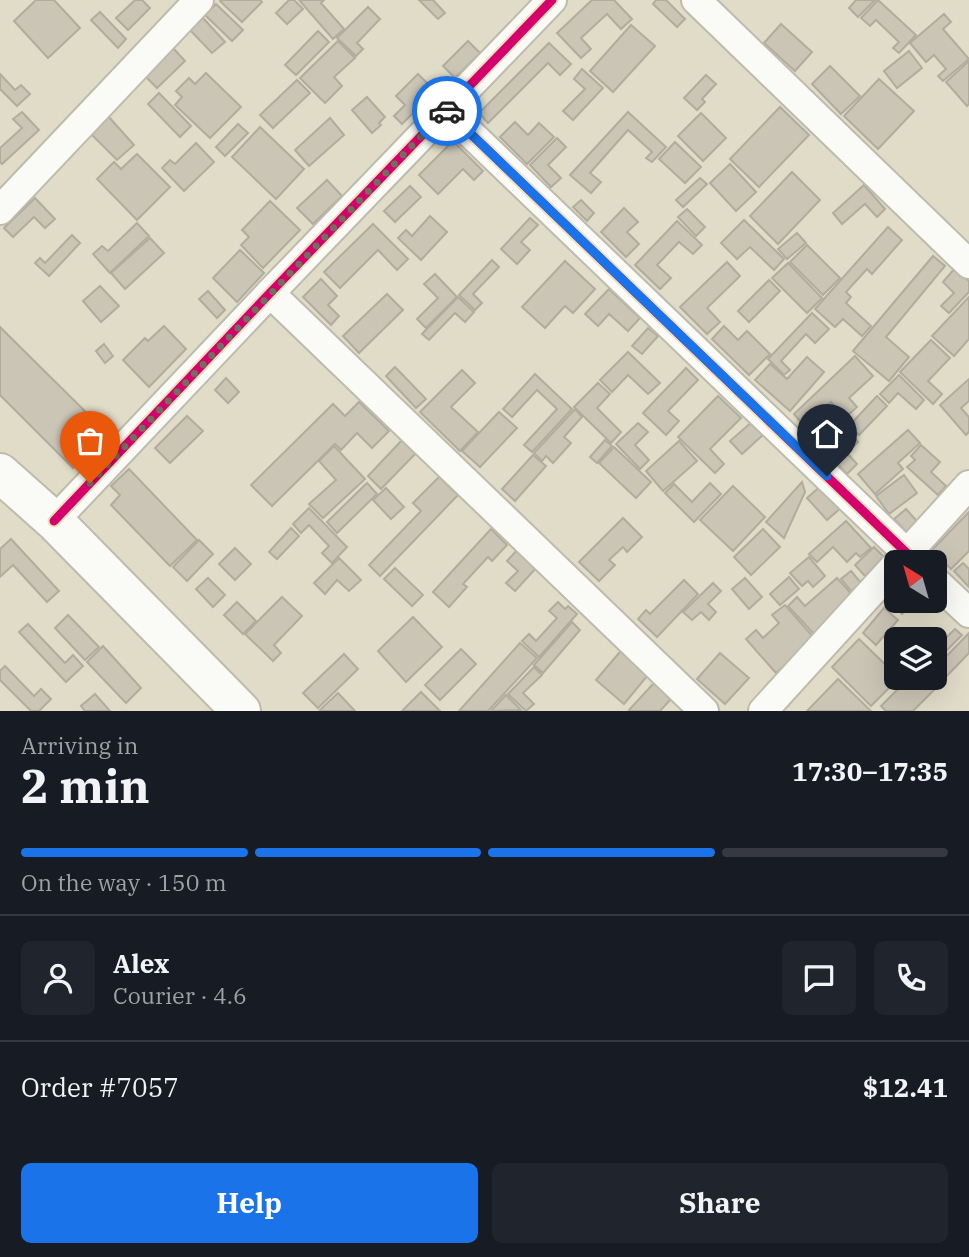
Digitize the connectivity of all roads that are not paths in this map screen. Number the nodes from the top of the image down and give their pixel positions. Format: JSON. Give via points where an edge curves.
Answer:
{"nodes":[{"id":1,"x":199,"y":0,"type":"edge"},
{"id":2,"x":552,"y":0,"type":"edge"},
{"id":3,"x":696,"y":0,"type":"edge"},
{"id":4,"x":446,"y":110,"type":"junction"},
{"id":5,"x":0,"y":210,"type":"edge"},
{"id":6,"x":969,"y":264,"type":"edge"},
{"id":7,"x":270,"y":293,"type":"junction"},
{"id":8,"x":969,"y":485,"type":"edge"},
{"id":9,"x":6,"y":490,"type":"edge"},
{"id":10,"x":54,"y":521,"type":"junction"},
{"id":11,"x":894,"y":550,"type":"edge"},
{"id":12,"x":914,"y":550,"type":"edge"},
{"id":13,"x":884,"y":583,"type":"edge"},
{"id":14,"x":947,"y":592,"type":"edge"},
{"id":15,"x":969,"y":613,"type":"edge"},
{"id":16,"x":241,"y":711,"type":"edge"},
{"id":17,"x":704,"y":711,"type":"edge"},
{"id":18,"x":763,"y":711,"type":"edge"}],
"edges":[{"from":1,"to":5,"type":"street"},
{"from":2,"to":4,"type":"street"},
{"from":3,"to":6,"type":"street"},
{"from":4,"to":7,"type":"street"},
{"from":4,"to":11,"type":"street"},
{"from":7,"to":10,"type":"street"},
{"from":7,"to":17,"type":"street"},
{"from":8,"to":12,"type":"street"},
{"from":9,"to":10,"type":"main road"},
{"from":10,"to":16,"type":"main road"},
{"from":13,"to":18,"type":"street"},
{"from":14,"to":15,"type":"street"}]}
